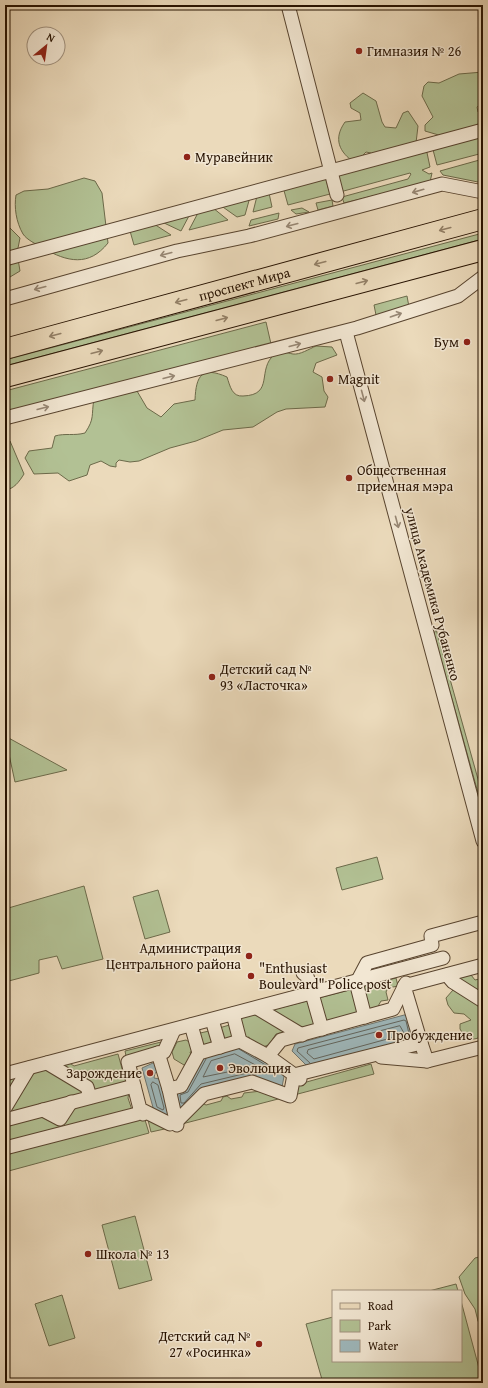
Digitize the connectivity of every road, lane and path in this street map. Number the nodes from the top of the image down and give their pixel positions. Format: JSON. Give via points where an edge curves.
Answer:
{"nodes":[{"id":1,"x":288,"y":5,"type":"edge"},
{"id":2,"x":483,"y":130,"type":"edge"},
{"id":3,"x":332,"y":170,"type":"junction"},
{"id":4,"x":483,"y":192,"type":"edge"},
{"id":5,"x":337,"y":195,"type":"dead end"},
{"id":6,"x":483,"y":219,"type":"edge"},
{"id":7,"x":483,"y":250,"type":"edge"},
{"id":8,"x":5,"y":259,"type":"edge"},
{"id":9,"x":483,"y":277,"type":"edge"},
{"id":10,"x":5,"y":299,"type":"edge"},
{"id":11,"x":346,"y":332,"type":"junction"},
{"id":12,"x":5,"y":349,"type":"edge"},
{"id":13,"x":5,"y":376,"type":"edge"},
{"id":14,"x":5,"y":418,"type":"edge"},
{"id":15,"x":483,"y":841,"type":"edge"},
{"id":16,"x":483,"y":922,"type":"edge"},
{"id":17,"x":432,"y":945,"type":"junction"},
{"id":18,"x":440,"y":960,"type":"junction"},
{"id":19,"x":483,"y":965,"type":"edge"},
{"id":20,"x":413,"y":967,"type":"junction"},
{"id":21,"x":303,"y":973,"type":"dead end"},
{"id":22,"x":444,"y":976,"type":"junction"},
{"id":23,"x":357,"y":982,"type":"junction"},
{"id":24,"x":404,"y":986,"type":"junction"},
{"id":25,"x":313,"y":993,"type":"junction"},
{"id":26,"x":483,"y":1001,"type":"edge"},
{"id":27,"x":257,"y":1008,"type":"junction"},
{"id":28,"x":233,"y":1014,"type":"junction"},
{"id":29,"x":365,"y":1017,"type":"junction"},
{"id":30,"x":212,"y":1020,"type":"junction"},
{"id":31,"x":191,"y":1025,"type":"junction"},
{"id":32,"x":322,"y":1029,"type":"junction"},
{"id":33,"x":174,"y":1030,"type":"junction"},
{"id":34,"x":302,"y":1035,"type":"junction"},
{"id":35,"x":240,"y":1041,"type":"junction"},
{"id":36,"x":421,"y":1043,"type":"junction"},
{"id":37,"x":119,"y":1044,"type":"junction"},
{"id":38,"x":220,"y":1047,"type":"junction"},
{"id":39,"x":483,"y":1047,"type":"edge"},
{"id":40,"x":158,"y":1053,"type":"junction"},
{"id":41,"x":199,"y":1053,"type":"junction"},
{"id":42,"x":268,"y":1056,"type":"junction"},
{"id":43,"x":372,"y":1056,"type":"junction"},
{"id":44,"x":426,"y":1061,"type":"junction"},
{"id":45,"x":128,"y":1062,"type":"junction"},
{"id":46,"x":47,"y":1063,"type":"junction"},
{"id":47,"x":29,"y":1068,"type":"junction"},
{"id":48,"x":5,"y":1074,"type":"edge"},
{"id":49,"x":294,"y":1075,"type":"junction"},
{"id":50,"x":305,"y":1082,"type":"dead end"},
{"id":51,"x":134,"y":1086,"type":"junction"},
{"id":52,"x":169,"y":1089,"type":"junction"},
{"id":53,"x":90,"y":1097,"type":"junction"},
{"id":54,"x":71,"y":1102,"type":"junction"},
{"id":55,"x":56,"y":1106,"type":"junction"},
{"id":56,"x":5,"y":1108,"type":"edge"},
{"id":57,"x":43,"y":1110,"type":"junction"},
{"id":58,"x":146,"y":1112,"type":"junction"},
{"id":59,"x":5,"y":1120,"type":"edge"},
{"id":60,"x":60,"y":1120,"type":"junction"},
{"id":61,"x":174,"y":1125,"type":"junction"},
{"id":62,"x":63,"y":1133,"type":"junction"},
{"id":63,"x":5,"y":1148,"type":"edge"}],
"edges":[{"from":1,"to":3,"type":"street"},
{"from":2,"to":3,"type":"street"},
{"from":3,"to":5,"type":"street"},
{"from":3,"to":8,"type":"street"},
{"from":4,"to":10,"type":"street","one_way":true,"via":[[442,184],[249,236],[178,251]]},
{"from":6,"to":12,"type":"main road","name":"проспект Мира","one_way":true},
{"from":13,"to":7,"type":"main road","name":"проспект Мира","one_way":true},
{"from":11,"to":9,"type":"street","one_way":true,"via":[[458,296]]},
{"from":14,"to":11,"type":"street","one_way":true},
{"from":11,"to":15,"type":"street","name":"улица Академика Рубаненко","one_way":true},
{"from":16,"to":17,"type":"street","via":[[431,936]]},
{"from":17,"to":18,"type":"street"},
{"from":17,"to":23,"type":"street","via":[[367,963]]},
{"from":18,"to":20,"type":"street"},
{"from":18,"to":22,"type":"street"},
{"from":19,"to":22,"type":"street"},
{"from":20,"to":23,"type":"street"},
{"from":20,"to":24,"type":"street"},
{"from":21,"to":25,"type":"street","via":[[307,976]]},
{"from":22,"to":24,"type":"street"},
{"from":22,"to":26,"type":"street"},
{"from":23,"to":25,"type":"street"},
{"from":23,"to":29,"type":"street"},
{"from":24,"to":29,"type":"street","via":[[393,1009]]},
{"from":24,"to":36,"type":"street"},
{"from":25,"to":27,"type":"street"},
{"from":25,"to":32,"type":"street"},
{"from":27,"to":28,"type":"street"},
{"from":27,"to":34,"type":"street"},
{"from":28,"to":30,"type":"street"},
{"from":28,"to":35,"type":"street"},
{"from":29,"to":32,"type":"street"},
{"from":30,"to":31,"type":"street"},
{"from":30,"to":38,"type":"street"},
{"from":31,"to":33,"type":"street"},
{"from":31,"to":41,"type":"street"},
{"from":32,"to":34,"type":"street"},
{"from":33,"to":37,"type":"street"},
{"from":33,"to":40,"type":"street","via":[[164,1052]]},
{"from":34,"to":42,"type":"street","via":[[281,1040]]},
{"from":35,"to":38,"type":"street"},
{"from":35,"to":42,"type":"street"},
{"from":36,"to":43,"type":"street"},
{"from":36,"to":44,"type":"street"},
{"from":37,"to":45,"type":"street","via":[[124,1063]]},
{"from":37,"to":46,"type":"street"},
{"from":38,"to":41,"type":"street"},
{"from":39,"to":44,"type":"street"},
{"from":40,"to":45,"type":"street"},
{"from":40,"to":52,"type":"street"},
{"from":41,"to":52,"type":"street","via":[[181,1086]]},
{"from":42,"to":49,"type":"street"},
{"from":43,"to":44,"type":"street"},
{"from":43,"to":49,"type":"street","via":[[331,1071]]},
{"from":45,"to":51,"type":"street"},
{"from":46,"to":47,"type":"street"},
{"from":46,"to":53,"type":"street","via":[[87,1087]]},
{"from":47,"to":48,"type":"street"},
{"from":47,"to":56,"type":"street"},
{"from":49,"to":50,"type":"street"},
{"from":49,"to":61,"type":"street","via":[[290,1096],[252,1082],[204,1094]]},
{"from":51,"to":53,"type":"street"},
{"from":51,"to":58,"type":"street"},
{"from":52,"to":61,"type":"street"},
{"from":53,"to":54,"type":"street"},
{"from":54,"to":55,"type":"street"},
{"from":54,"to":60,"type":"street"},
{"from":55,"to":57,"type":"street"},
{"from":55,"to":60,"type":"street"},
{"from":57,"to":59,"type":"street"},
{"from":57,"to":60,"type":"street"},
{"from":58,"to":61,"type":"street"},
{"from":58,"to":62,"type":"street"},
{"from":60,"to":62,"type":"street"},
{"from":62,"to":63,"type":"street"}]}
